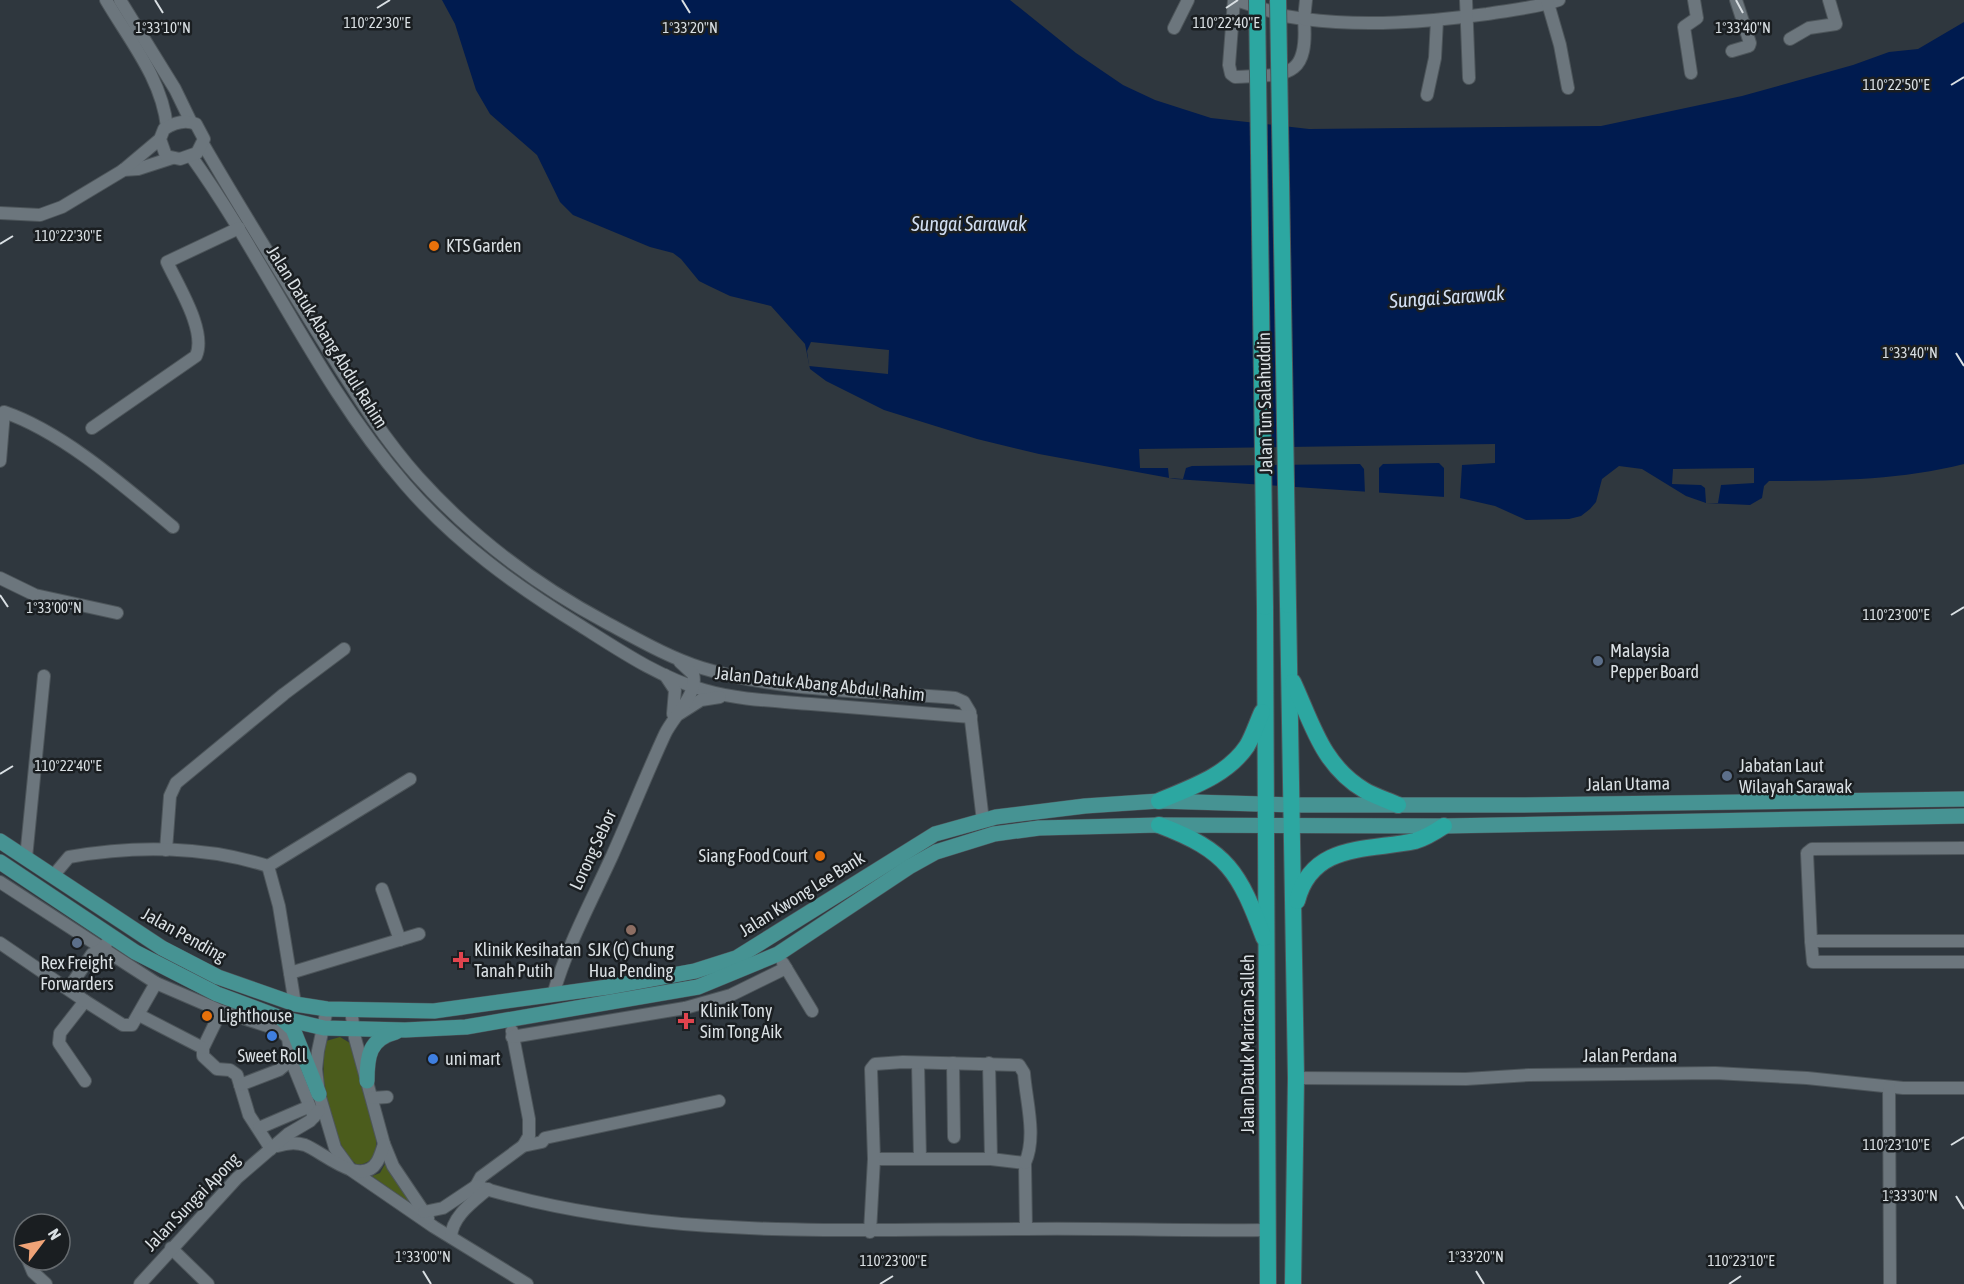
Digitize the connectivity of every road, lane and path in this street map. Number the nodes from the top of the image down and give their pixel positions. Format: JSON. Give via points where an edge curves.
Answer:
{"nodes":[{"id":1,"x":106,"y":0,"type":"edge"},
{"id":2,"x":120,"y":0,"type":"edge"},
{"id":3,"x":1188,"y":0,"type":"edge"},
{"id":4,"x":1234,"y":0,"type":"edge"},
{"id":5,"x":1257,"y":0,"type":"edge"},
{"id":6,"x":1278,"y":0,"type":"edge"},
{"id":7,"x":1306,"y":0,"type":"edge"},
{"id":8,"x":1467,"y":0,"type":"edge"},
{"id":9,"x":1694,"y":0,"type":"edge"},
{"id":10,"x":1736,"y":0,"type":"edge"},
{"id":11,"x":1829,"y":0,"type":"edge"},
{"id":12,"x":1552,"y":1,"type":"edge"},
{"id":13,"x":1468,"y":16,"type":"junction"},
{"id":14,"x":1304,"y":19,"type":"junction"},
{"id":15,"x":1437,"y":20,"type":"junction"},
{"id":16,"x":1174,"y":28,"type":"dead end"},
{"id":17,"x":1790,"y":39,"type":"dead end"},
{"id":18,"x":1732,"y":51,"type":"dead end"},
{"id":19,"x":1691,"y":73,"type":"dead end"},
{"id":20,"x":1468,"y":78,"type":"dead end"},
{"id":21,"x":1568,"y":88,"type":"dead end"},
{"id":22,"x":1427,"y":94,"type":"dead end"},
{"id":23,"x":191,"y":122,"type":"junction"},
{"id":24,"x":167,"y":127,"type":"junction"},
{"id":25,"x":160,"y":139,"type":"junction"},
{"id":26,"x":203,"y":144,"type":"junction"},
{"id":27,"x":191,"y":156,"type":"junction"},
{"id":28,"x":171,"y":158,"type":"junction"},
{"id":29,"x":122,"y":171,"type":"junction"},
{"id":30,"x":0,"y":213,"type":"edge"},
{"id":31,"x":239,"y":228,"type":"junction"},
{"id":32,"x":2,"y":411,"type":"edge"},
{"id":33,"x":92,"y":428,"type":"dead end"},
{"id":34,"x":0,"y":460,"type":"edge"},
{"id":35,"x":173,"y":527,"type":"dead end"},
{"id":36,"x":0,"y":578,"type":"edge"},
{"id":37,"x":117,"y":614,"type":"dead end"},
{"id":38,"x":344,"y":649,"type":"dead end"},
{"id":39,"x":674,"y":658,"type":"junction"},
{"id":40,"x":665,"y":675,"type":"junction"},
{"id":41,"x":44,"y":676,"type":"dead end"},
{"id":42,"x":1290,"y":676,"type":"junction"},
{"id":43,"x":694,"y":687,"type":"junction"},
{"id":44,"x":729,"y":696,"type":"junction"},
{"id":45,"x":1265,"y":706,"type":"junction"},
{"id":46,"x":971,"y":717,"type":"junction"},
{"id":47,"x":671,"y":721,"type":"junction"},
{"id":48,"x":410,"y":779,"type":"dead end"},
{"id":49,"x":1964,"y":799,"type":"edge"},
{"id":50,"x":1159,"y":801,"type":"junction"},
{"id":51,"x":1267,"y":804,"type":"junction"},
{"id":52,"x":1293,"y":805,"type":"junction"},
{"id":53,"x":1398,"y":806,"type":"junction"},
{"id":54,"x":1964,"y":816,"type":"edge"},
{"id":55,"x":983,"y":821,"type":"junction"},
{"id":56,"x":1159,"y":825,"type":"junction"},
{"id":57,"x":1267,"y":826,"type":"junction"},
{"id":58,"x":1293,"y":826,"type":"junction"},
{"id":59,"x":1444,"y":826,"type":"junction"},
{"id":60,"x":0,"y":841,"type":"edge"},
{"id":61,"x":1964,"y":848,"type":"edge"},
{"id":62,"x":166,"y":850,"type":"junction"},
{"id":63,"x":26,"y":858,"type":"junction"},
{"id":64,"x":0,"y":862,"type":"edge"},
{"id":65,"x":268,"y":866,"type":"junction"},
{"id":66,"x":53,"y":876,"type":"junction"},
{"id":67,"x":0,"y":882,"type":"edge"},
{"id":68,"x":382,"y":889,"type":"dead end"},
{"id":69,"x":1293,"y":914,"type":"junction"},
{"id":70,"x":419,"y":934,"type":"dead end"},
{"id":71,"x":400,"y":940,"type":"junction"},
{"id":72,"x":1811,"y":941,"type":"junction"},
{"id":73,"x":1897,"y":941,"type":"junction"},
{"id":74,"x":1964,"y":941,"type":"edge"},
{"id":75,"x":0,"y":943,"type":"edge"},
{"id":76,"x":106,"y":943,"type":"junction"},
{"id":77,"x":1268,"y":947,"type":"junction"},
{"id":78,"x":778,"y":954,"type":"junction"},
{"id":79,"x":1964,"y":962,"type":"edge"},
{"id":80,"x":1896,"y":963,"type":"junction"},
{"id":81,"x":786,"y":968,"type":"junction"},
{"id":82,"x":290,"y":973,"type":"junction"},
{"id":83,"x":164,"y":980,"type":"junction"},
{"id":84,"x":69,"y":988,"type":"junction"},
{"id":85,"x":553,"y":995,"type":"junction"},
{"id":86,"x":85,"y":1000,"type":"junction"},
{"id":87,"x":295,"y":1004,"type":"junction"},
{"id":88,"x":228,"y":1008,"type":"junction"},
{"id":89,"x":327,"y":1009,"type":"junction"},
{"id":90,"x":351,"y":1010,"type":"junction"},
{"id":91,"x":812,"y":1011,"type":"dead end"},
{"id":92,"x":139,"y":1015,"type":"junction"},
{"id":93,"x":282,"y":1018,"type":"junction"},
{"id":94,"x":510,"y":1020,"type":"junction"},
{"id":95,"x":324,"y":1028,"type":"junction"},
{"id":96,"x":354,"y":1028,"type":"junction"},
{"id":97,"x":405,"y":1030,"type":"junction"},
{"id":98,"x":512,"y":1036,"type":"junction"},
{"id":99,"x":203,"y":1048,"type":"junction"},
{"id":100,"x":291,"y":1060,"type":"junction"},
{"id":101,"x":953,"y":1063,"type":"junction"},
{"id":102,"x":989,"y":1063,"type":"junction"},
{"id":103,"x":918,"y":1064,"type":"junction"},
{"id":104,"x":1296,"y":1078,"type":"junction"},
{"id":105,"x":85,"y":1081,"type":"dead end"},
{"id":106,"x":368,"y":1081,"type":"junction"},
{"id":107,"x":240,"y":1085,"type":"junction"},
{"id":108,"x":1889,"y":1087,"type":"junction"},
{"id":109,"x":1964,"y":1088,"type":"edge"},
{"id":110,"x":387,"y":1097,"type":"dead end"},
{"id":111,"x":372,"y":1098,"type":"junction"},
{"id":112,"x":718,"y":1101,"type":"dead end"},
{"id":113,"x":316,"y":1106,"type":"junction"},
{"id":114,"x":529,"y":1119,"type":"junction"},
{"id":115,"x":259,"y":1128,"type":"junction"},
{"id":116,"x":954,"y":1137,"type":"dead end"},
{"id":117,"x":545,"y":1138,"type":"junction"},
{"id":118,"x":384,"y":1144,"type":"junction"},
{"id":119,"x":523,"y":1146,"type":"junction"},
{"id":120,"x":272,"y":1148,"type":"junction"},
{"id":121,"x":874,"y":1159,"type":"junction"},
{"id":122,"x":920,"y":1159,"type":"junction"},
{"id":123,"x":991,"y":1159,"type":"junction"},
{"id":124,"x":1025,"y":1163,"type":"junction"},
{"id":125,"x":351,"y":1170,"type":"junction"},
{"id":126,"x":482,"y":1187,"type":"junction"},
{"id":127,"x":424,"y":1212,"type":"junction"},
{"id":128,"x":434,"y":1227,"type":"junction"},
{"id":129,"x":1026,"y":1229,"type":"junction"},
{"id":130,"x":1267,"y":1230,"type":"junction"},
{"id":131,"x":870,"y":1232,"type":"junction"},
{"id":132,"x":451,"y":1237,"type":"junction"},
{"id":133,"x":171,"y":1248,"type":"junction"},
{"id":134,"x":33,"y":1272,"type":"edge"},
{"id":135,"x":46,"y":1284,"type":"edge"},
{"id":136,"x":140,"y":1284,"type":"edge"},
{"id":137,"x":208,"y":1284,"type":"edge"},
{"id":138,"x":527,"y":1284,"type":"edge"},
{"id":139,"x":1268,"y":1284,"type":"edge"},
{"id":140,"x":1293,"y":1284,"type":"edge"},
{"id":141,"x":1890,"y":1284,"type":"edge"}],
"edges":[{"from":1,"to":24,"type":"street","via":[[154,80],[164,101]]},
{"from":2,"to":23,"type":"street"},
{"from":3,"to":16,"type":"street"},
{"from":4,"to":14,"type":"street"},
{"from":4,"to":14,"type":"street","via":[[1229,65],[1235,77],[1288,74],[1302,56]]},
{"from":5,"to":45,"type":"highway","name":"Jalan Tun Salahuddin","bridge":true},
{"from":6,"to":42,"type":"highway","name":"Jalan Tun Salahuddin","bridge":true},
{"from":7,"to":14,"type":"street"},
{"from":8,"to":13,"type":"street"},
{"from":9,"to":19,"type":"street","via":[[1697,18],[1684,27]]},
{"from":10,"to":18,"type":"street","via":[[1750,43]]},
{"from":11,"to":17,"type":"street","via":[[1836,24],[1801,31]]},
{"from":12,"to":13,"type":"street"},
{"from":12,"to":21,"type":"street"},
{"from":13,"to":15,"type":"street"},
{"from":13,"to":20,"type":"street"},
{"from":14,"to":15,"type":"street","via":[[1353,23]]},
{"from":15,"to":22,"type":"street","via":[[1435,58]]},
{"from":23,"to":24,"type":"street"},
{"from":23,"to":26,"type":"street","via":[[200,130]]},
{"from":24,"to":25,"type":"street"},
{"from":25,"to":28,"type":"street","via":[[163,151]]},
{"from":25,"to":29,"type":"street"},
{"from":26,"to":27,"type":"street"},
{"from":26,"to":39,"type":"street","name":"Jalan Datuk Abang Abdul Rahim","via":[[345,377],[384,436],[418,477],[457,517],[536,580]]},
{"from":27,"to":28,"type":"street"},
{"from":27,"to":31,"type":"street","name":"Jalan Datuk Abang Abdul Rahim"},
{"from":28,"to":29,"type":"street"},
{"from":29,"to":30,"type":"street","via":[[45,214]]},
{"from":31,"to":33,"type":"street","via":[[167,261],[197,328],[201,346],[196,356]]},
{"from":31,"to":40,"type":"street","name":"Jalan Datuk Abang Abdul Rahim","via":[[344,404],[385,459],[433,513],[479,556],[531,594]]},
{"from":32,"to":34,"type":"street"},
{"from":32,"to":35,"type":"street","via":[[49,434],[105,471]]},
{"from":36,"to":37,"type":"street","via":[[35,595]]},
{"from":38,"to":62,"type":"street","via":[[176,783],[170,796]]},
{"from":39,"to":43,"type":"street","via":[[693,674]]},
{"from":39,"to":46,"type":"street","name":"Jalan Datuk Abang Abdul Rahim","via":[[757,681],[955,698],[964,702]]},
{"from":40,"to":43,"type":"street","name":"Jalan Datuk Abang Abdul Rahim"},
{"from":40,"to":47,"type":"street","via":[[675,690]]},
{"from":41,"to":63,"type":"street"},
{"from":42,"to":52,"type":"highway","name":"Jalan Tun Salahuddin"},
{"from":42,"to":53,"type":"highway","via":[[1319,744],[1336,769],[1366,791]]},
{"from":43,"to":44,"type":"street","name":"Jalan Datuk Abang Abdul Rahim"},
{"from":43,"to":47,"type":"street"},
{"from":44,"to":46,"type":"street","name":"Jalan Datuk Abang Abdul Rahim"},
{"from":44,"to":47,"type":"street","via":[[701,700]]},
{"from":45,"to":50,"type":"highway","via":[[1247,746],[1233,762],[1214,776]]},
{"from":45,"to":51,"type":"highway","name":"Jalan Tun Salahuddin"},
{"from":46,"to":55,"type":"street"},
{"from":47,"to":85,"type":"street","name":"Lorong Sebor","via":[[572,939]]},
{"from":48,"to":65,"type":"street"},
{"from":49,"to":53,"type":"main road","name":"Jalan Utama"},
{"from":50,"to":51,"type":"main road","name":"Jalan Kwong Lee Bank"},
{"from":50,"to":55,"type":"main road","name":"Jalan Kwong Lee Bank","via":[[1085,806]]},
{"from":51,"to":52,"type":"main road","name":"Jalan Utama"},
{"from":51,"to":57,"type":"highway","name":"Jalan Datuk Marican Salleh"},
{"from":52,"to":53,"type":"main road","name":"Jalan Utama"},
{"from":52,"to":58,"type":"highway"},
{"from":54,"to":59,"type":"main road","name":"Jalan Utama"},
{"from":55,"to":85,"type":"main road","name":"Jalan Kwong Lee Bank","via":[[927,839],[736,958],[695,971]]},
{"from":56,"to":57,"type":"main road","name":"Jalan Kwong Lee Bank"},
{"from":56,"to":77,"type":"highway","via":[[1191,838],[1226,863],[1244,888]]},
{"from":56,"to":78,"type":"main road","name":"Jalan Kwong Lee Bank","via":[[1039,828],[955,844],[909,867]]},
{"from":57,"to":58,"type":"main road","name":"Jalan Utama"},
{"from":57,"to":77,"type":"highway","name":"Jalan Datuk Marican Salleh"},
{"from":58,"to":59,"type":"main road","name":"Jalan Utama"},
{"from":58,"to":69,"type":"highway"},
{"from":59,"to":69,"type":"highway","via":[[1417,840],[1347,851],[1327,860],[1303,882]]},
{"from":60,"to":63,"type":"main road","name":"Jalan Pending"},
{"from":61,"to":72,"type":"street","via":[[1812,849],[1808,853]]},
{"from":62,"to":65,"type":"street","via":[[244,859]]},
{"from":62,"to":66,"type":"street","via":[[142,848],[69,857]]},
{"from":63,"to":66,"type":"main road","name":"Jalan Pending"},
{"from":64,"to":76,"type":"main road","name":"Jalan Pending"},
{"from":65,"to":82,"type":"street"},
{"from":66,"to":87,"type":"main road","name":"Jalan Pending","via":[[162,948],[218,977]]},
{"from":67,"to":76,"type":"street"},
{"from":68,"to":71,"type":"street"},
{"from":69,"to":104,"type":"highway"},
{"from":70,"to":71,"type":"street"},
{"from":71,"to":82,"type":"street"},
{"from":72,"to":73,"type":"street"},
{"from":72,"to":80,"type":"street","via":[[1813,962]]},
{"from":73,"to":74,"type":"street"},
{"from":73,"to":80,"type":"street"},
{"from":75,"to":84,"type":"street"},
{"from":76,"to":83,"type":"main road","name":"Jalan Pending"},
{"from":76,"to":84,"type":"street","via":[[92,954]]},
{"from":77,"to":130,"type":"highway","name":"Jalan Datuk Marican Salleh"},
{"from":78,"to":81,"type":"street"},
{"from":78,"to":94,"type":"main road","name":"Jalan Kwong Lee Bank","via":[[698,987]]},
{"from":79,"to":80,"type":"street"},
{"from":81,"to":91,"type":"street"},
{"from":81,"to":98,"type":"street","via":[[731,995],[685,1008]]},
{"from":82,"to":87,"type":"street"},
{"from":83,"to":88,"type":"main road","name":"Jalan Pending"},
{"from":83,"to":92,"type":"street"},
{"from":84,"to":86,"type":"street"},
{"from":85,"to":90,"type":"main road","name":"Jalan Kwong Lee Bank","via":[[434,1011]]},
{"from":86,"to":92,"type":"street","via":[[123,1025],[132,1025]]},
{"from":86,"to":105,"type":"street","via":[[60,1033],[59,1043]]},
{"from":87,"to":89,"type":"main road","name":"Jalan Pending"},
{"from":88,"to":93,"type":"main road","name":"Jalan Pending"},
{"from":88,"to":99,"type":"street"},
{"from":88,"to":100,"type":"street","via":[[280,1030],[288,1038]]},
{"from":89,"to":90,"type":"main road","name":"Jalan Pending"},
{"from":89,"to":95,"type":"street"},
{"from":90,"to":96,"type":"street"},
{"from":92,"to":99,"type":"street"},
{"from":93,"to":95,"type":"main road","name":"Jalan Pending"},
{"from":93,"to":113,"type":"main road","via":[[293,1029]]},
{"from":94,"to":97,"type":"main road","name":"Jalan Kwong Lee Bank"},
{"from":94,"to":98,"type":"street"},
{"from":95,"to":96,"type":"main road","name":"Jalan Pending"},
{"from":95,"to":113,"type":"street","via":[[316,1070]]},
{"from":96,"to":97,"type":"main road","name":"Jalan Kwong Lee Bank"},
{"from":96,"to":106,"type":"street"},
{"from":97,"to":106,"type":"main road","via":[[379,1038],[374,1044],[367,1056]]},
{"from":98,"to":114,"type":"street"},
{"from":99,"to":107,"type":"street","via":[[203,1056],[217,1069],[237,1075]]},
{"from":100,"to":107,"type":"street","via":[[279,1070]]},
{"from":100,"to":113,"type":"street"},
{"from":101,"to":102,"type":"street"},
{"from":101,"to":103,"type":"street"},
{"from":101,"to":116,"type":"street"},
{"from":102,"to":123,"type":"street"},
{"from":102,"to":124,"type":"street","via":[[1012,1063],[1024,1072],[1030,1130],[1030,1151]]},
{"from":103,"to":121,"type":"street","via":[[873,1066]]},
{"from":103,"to":122,"type":"street"},
{"from":104,"to":108,"type":"street","name":"Jalan Perdana","via":[[1466,1080],[1529,1075],[1715,1073]]},
{"from":104,"to":140,"type":"highway"},
{"from":106,"to":111,"type":"street"},
{"from":107,"to":115,"type":"street","via":[[249,1116]]},
{"from":108,"to":109,"type":"street","name":"Jalan Perdana"},
{"from":108,"to":141,"type":"street"},
{"from":110,"to":111,"type":"street"},
{"from":111,"to":118,"type":"street"},
{"from":112,"to":117,"type":"street"},
{"from":113,"to":115,"type":"street"},
{"from":113,"to":120,"type":"street","name":"Jalan Sungai Apong"},
{"from":113,"to":125,"type":"street","via":[[335,1148]]},
{"from":114,"to":117,"type":"street"},
{"from":114,"to":119,"type":"street","via":[[529,1136]]},
{"from":115,"to":120,"type":"street"},
{"from":117,"to":119,"type":"street","via":[[542,1143]]},
{"from":118,"to":125,"type":"street","via":[[371,1169]]},
{"from":118,"to":127,"type":"street","via":[[398,1174]]},
{"from":119,"to":126,"type":"street","via":[[481,1177]]},
{"from":120,"to":125,"type":"street","via":[[304,1144]]},
{"from":120,"to":133,"type":"street","name":"Jalan Sungai Apong","via":[[237,1178]]},
{"from":121,"to":122,"type":"street"},
{"from":121,"to":131,"type":"street"},
{"from":122,"to":123,"type":"street"},
{"from":123,"to":124,"type":"street"},
{"from":124,"to":129,"type":"street"},
{"from":125,"to":128,"type":"street"},
{"from":126,"to":127,"type":"street","via":[[443,1208]]},
{"from":126,"to":131,"type":"street","via":[[571,1209],[659,1224]]},
{"from":126,"to":132,"type":"street","via":[[457,1218]]},
{"from":127,"to":128,"type":"street"},
{"from":128,"to":132,"type":"street"},
{"from":129,"to":130,"type":"street"},
{"from":129,"to":131,"type":"street"},
{"from":130,"to":139,"type":"highway","name":"Jalan Datuk Marican Salleh"},
{"from":132,"to":138,"type":"street"},
{"from":133,"to":136,"type":"street","name":"Jalan Sungai Apong"},
{"from":133,"to":137,"type":"street"},
{"from":134,"to":135,"type":"street"}]}
